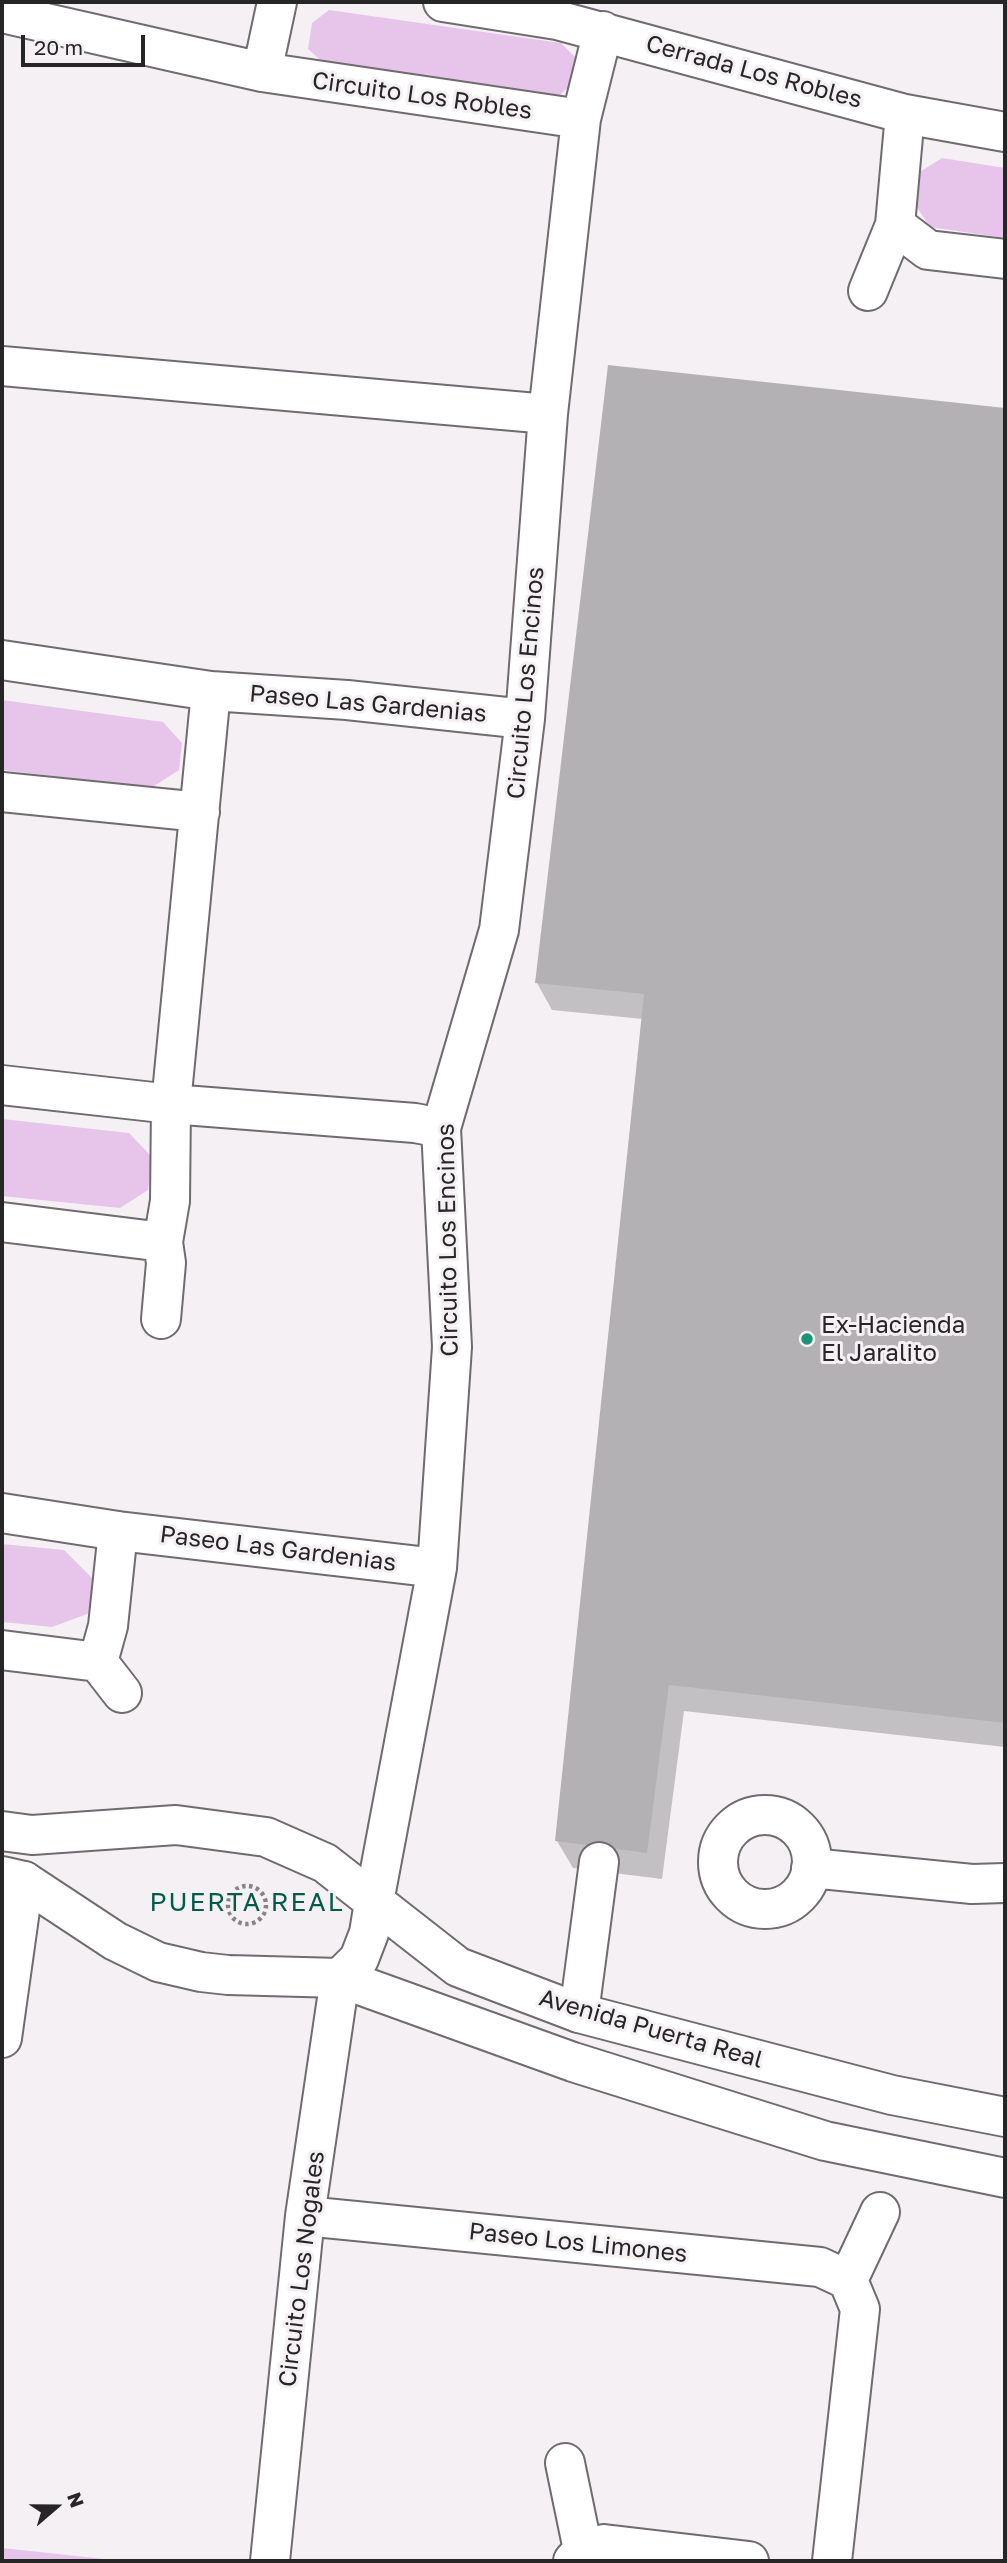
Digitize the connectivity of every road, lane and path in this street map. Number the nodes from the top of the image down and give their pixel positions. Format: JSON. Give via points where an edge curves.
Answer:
{"nodes":[{"id":1,"x":277,"y":2,"type":"edge"},
{"id":2,"x":443,"y":2,"type":"edge"},
{"id":3,"x":2,"y":13,"type":"edge"},
{"id":4,"x":603,"y":31,"type":"junction"},
{"id":5,"x":262,"y":72,"type":"junction"},
{"id":6,"x":905,"y":114,"type":"junction"},
{"id":7,"x":582,"y":119,"type":"junction"},
{"id":8,"x":1005,"y":132,"type":"edge"},
{"id":9,"x":895,"y":225,"type":"junction"},
{"id":10,"x":1005,"y":259,"type":"edge"},
{"id":11,"x":868,"y":291,"type":"dead end"},
{"id":12,"x":2,"y":366,"type":"edge"},
{"id":13,"x":548,"y":414,"type":"junction"},
{"id":14,"x":2,"y":660,"type":"edge"},
{"id":15,"x":211,"y":691,"type":"junction"},
{"id":16,"x":525,"y":719,"type":"junction"},
{"id":17,"x":2,"y":792,"type":"edge"},
{"id":18,"x":200,"y":812,"type":"junction"},
{"id":19,"x":2,"y":1086,"type":"edge"},
{"id":20,"x":171,"y":1104,"type":"junction"},
{"id":21,"x":441,"y":1128,"type":"junction"},
{"id":22,"x":2,"y":1222,"type":"edge"},
{"id":23,"x":163,"y":1242,"type":"junction"},
{"id":24,"x":161,"y":1319,"type":"dead end"},
{"id":25,"x":2,"y":1513,"type":"edge"},
{"id":26,"x":118,"y":1531,"type":"junction"},
{"id":27,"x":437,"y":1568,"type":"junction"},
{"id":28,"x":2,"y":1650,"type":"edge"},
{"id":29,"x":98,"y":1662,"type":"junction"},
{"id":30,"x":122,"y":1693,"type":"dead end"},
{"id":31,"x":17,"y":1833,"type":"edge"},
{"id":32,"x":599,"y":1862,"type":"dead end"},
{"id":33,"x":811,"y":1868,"type":"dead end"},
{"id":34,"x":13,"y":1878,"type":"edge"},
{"id":35,"x":994,"y":1889,"type":"edge"},
{"id":36,"x":264,"y":1894,"type":"joint"},
{"id":37,"x":374,"y":1902,"type":"junction"},
{"id":38,"x":340,"y":1978,"type":"junction"},
{"id":39,"x":579,"y":2013,"type":"junction"},
{"id":40,"x":2,"y":2038,"type":"edge"},
{"id":41,"x":573,"y":2062,"type":"junction"},
{"id":42,"x":1005,"y":2117,"type":"edge"},
{"id":43,"x":1005,"y":2178,"type":"edge"},
{"id":44,"x":880,"y":2212,"type":"dead end"},
{"id":45,"x":305,"y":2216,"type":"junction"},
{"id":46,"x":848,"y":2280,"type":"junction"},
{"id":47,"x":565,"y":2463,"type":"dead end"},
{"id":48,"x":578,"y":2555,"type":"edge"},
{"id":49,"x":270,"y":2561,"type":"edge"},
{"id":50,"x":749,"y":2561,"type":"edge"},
{"id":51,"x":832,"y":2561,"type":"edge"}],
"edges":[{"from":1,"to":5,"type":"street"},
{"from":2,"to":4,"type":"street"},
{"from":3,"to":5,"type":"street","name":"Circuito Los Robles"},
{"from":4,"to":6,"type":"street","name":"Cerrada Los Robles"},
{"from":4,"to":7,"type":"street","name":"Circuito Los Encinos"},
{"from":5,"to":7,"type":"street","name":"Circuito Los Robles"},
{"from":6,"to":8,"type":"street","name":"Cerrada Los Robles"},
{"from":6,"to":9,"type":"street"},
{"from":7,"to":13,"type":"street","name":"Circuito Los Encinos"},
{"from":9,"to":10,"type":"street","via":[[928,250]]},
{"from":9,"to":11,"type":"street"},
{"from":12,"to":13,"type":"street"},
{"from":13,"to":16,"type":"street","name":"Circuito Los Encinos"},
{"from":14,"to":15,"type":"street","name":"Paseo Las Gardenias"},
{"from":15,"to":16,"type":"street","name":"Paseo Las Gardenias"},
{"from":15,"to":18,"type":"street"},
{"from":16,"to":21,"type":"street","name":"Circuito Los Encinos","via":[[499,930]]},
{"from":17,"to":18,"type":"street"},
{"from":18,"to":20,"type":"street"},
{"from":19,"to":20,"type":"street"},
{"from":20,"to":21,"type":"street"},
{"from":20,"to":23,"type":"street","via":[[170,1201]]},
{"from":21,"to":27,"type":"street","name":"Circuito Los Encinos","via":[[452,1347]]},
{"from":22,"to":23,"type":"street"},
{"from":23,"to":24,"type":"street","via":[[166,1262]]},
{"from":25,"to":26,"type":"street","name":"Paseo Las Gardenias"},
{"from":26,"to":27,"type":"street","name":"Paseo Las Gardenias"},
{"from":26,"to":29,"type":"street","via":[[108,1626]]},
{"from":27,"to":37,"type":"street","name":"Circuito Los Encinos"},
{"from":28,"to":29,"type":"street"},
{"from":29,"to":30,"type":"street"},
{"from":31,"to":34,"type":"street"},
{"from":31,"to":37,"type":"street","name":"Avenida Puerta Real","via":[[176,1825],[266,1837],[325,1863]]},
{"from":32,"to":39,"type":"street"},
{"from":33,"to":35,"type":"street"},
{"from":34,"to":38,"type":"street","name":"Avenida Puerta Real","via":[[115,1941],[159,1962],[228,1975]]},
{"from":34,"to":40,"type":"street"},
{"from":36,"to":36,"type":"path","via":[[267,1906],[262,1918],[243,1924],[232,1917],[229,1898],[237,1888],[249,1885]]},
{"from":37,"to":38,"type":"street","name":"Circuito Los Encinos","via":[[359,1959]]},
{"from":37,"to":39,"type":"street","name":"Avenida Puerta Real","via":[[458,1967]]},
{"from":38,"to":41,"type":"street","name":"Avenida Puerta Real"},
{"from":38,"to":45,"type":"street","name":"Circuito Los Nogales"},
{"from":39,"to":41,"type":"street"},
{"from":39,"to":42,"type":"street","name":"Avenida Puerta Real","via":[[892,2095]]},
{"from":41,"to":43,"type":"street","name":"Avenida Puerta Real","via":[[825,2141]]},
{"from":44,"to":46,"type":"street"},
{"from":45,"to":46,"type":"street","name":"Paseo Los Limones","via":[[820,2267]]},
{"from":45,"to":49,"type":"street","name":"Circuito Los Nogales"},
{"from":46,"to":51,"type":"street","via":[[860,2309]]},
{"from":47,"to":48,"type":"street"},
{"from":48,"to":50,"type":"street","via":[[604,2544]]}]}
